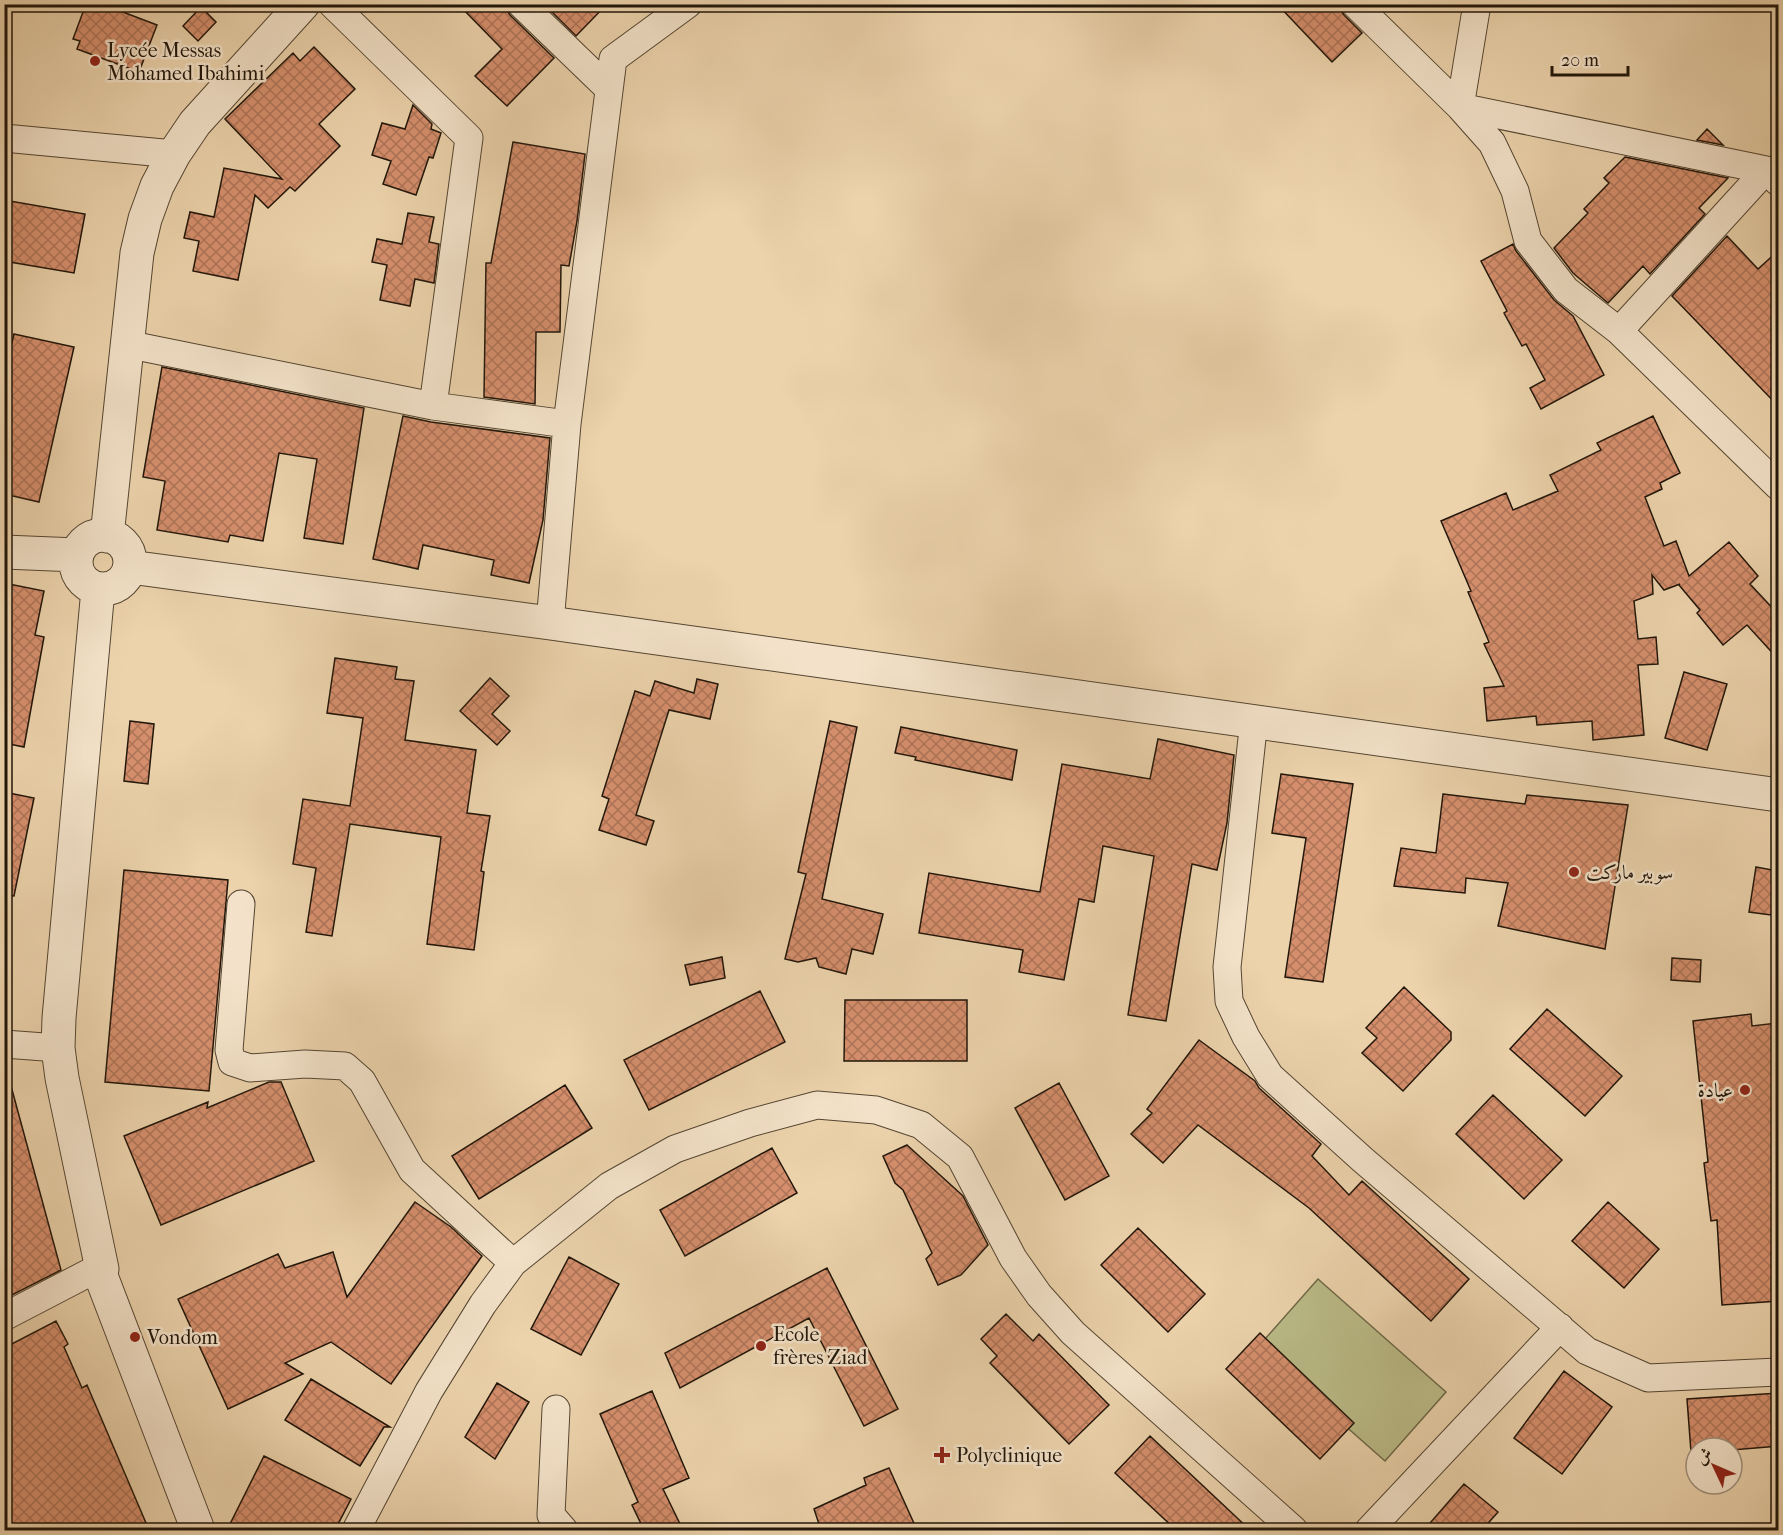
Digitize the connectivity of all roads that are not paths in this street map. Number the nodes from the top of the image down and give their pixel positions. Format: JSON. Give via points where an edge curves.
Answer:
{"nodes":[{"id":1,"x":303,"y":4,"type":"edge"},
{"id":2,"x":332,"y":4,"type":"edge"},
{"id":3,"x":521,"y":4,"type":"edge"},
{"id":4,"x":688,"y":4,"type":"edge"},
{"id":5,"x":1355,"y":4,"type":"edge"},
{"id":6,"x":1478,"y":4,"type":"edge"},
{"id":7,"x":609,"y":89,"type":"junction"},
{"id":8,"x":1460,"y":107,"type":"junction"},
{"id":9,"x":4,"y":138,"type":"edge"},
{"id":10,"x":174,"y":154,"type":"junction"},
{"id":11,"x":1772,"y":176,"type":"edge"},
{"id":12,"x":1620,"y":331,"type":"junction"},
{"id":13,"x":126,"y":344,"type":"junction"},
{"id":14,"x":433,"y":406,"type":"junction"},
{"id":15,"x":567,"y":424,"type":"junction"},
{"id":16,"x":1779,"y":486,"type":"edge"},
{"id":17,"x":107,"y":536,"type":"junction"},
{"id":18,"x":4,"y":552,"type":"edge"},
{"id":19,"x":77,"y":555,"type":"junction"},
{"id":20,"x":130,"y":567,"type":"junction"},
{"id":21,"x":98,"y":588,"type":"junction"},
{"id":22,"x":550,"y":623,"type":"junction"},
{"id":23,"x":1254,"y":720,"type":"junction"},
{"id":24,"x":1779,"y":795,"type":"edge"},
{"id":25,"x":241,"y":904,"type":"dead end"},
{"id":26,"x":4,"y":1044,"type":"edge"},
{"id":27,"x":58,"y":1048,"type":"junction"},
{"id":28,"x":513,"y":1263,"type":"junction"},
{"id":29,"x":98,"y":1268,"type":"junction"},
{"id":30,"x":4,"y":1317,"type":"edge"},
{"id":31,"x":1560,"y":1327,"type":"junction"},
{"id":32,"x":1779,"y":1372,"type":"edge"},
{"id":33,"x":556,"y":1409,"type":"dead end"},
{"id":34,"x":198,"y":1530,"type":"edge"},
{"id":35,"x":356,"y":1530,"type":"edge"},
{"id":36,"x":564,"y":1530,"type":"edge"},
{"id":37,"x":1294,"y":1530,"type":"edge"},
{"id":38,"x":1369,"y":1530,"type":"edge"}],
"edges":[{"from":1,"to":10,"type":"street","via":[[195,123]]},
{"from":2,"to":14,"type":"street","via":[[469,138]]},
{"from":3,"to":7,"type":"street"},
{"from":4,"to":7,"type":"street","via":[[613,59]]},
{"from":5,"to":8,"type":"street"},
{"from":6,"to":8,"type":"street"},
{"from":7,"to":15,"type":"street"},
{"from":8,"to":11,"type":"street"},
{"from":8,"to":12,"type":"street","via":[[1492,143],[1515,191],[1528,241],[1566,290]]},
{"from":9,"to":10,"type":"street"},
{"from":10,"to":13,"type":"street","via":[[157,186],[136,254]]},
{"from":11,"to":12,"type":"street"},
{"from":12,"to":16,"type":"street"},
{"from":13,"to":14,"type":"street"},
{"from":13,"to":17,"type":"street"},
{"from":14,"to":15,"type":"street"},
{"from":15,"to":22,"type":"street"},
{"from":17,"to":19,"type":"street","via":[[92,538]]},
{"from":17,"to":20,"type":"street","via":[[127,549]]},
{"from":18,"to":19,"type":"street"},
{"from":19,"to":21,"type":"street","via":[[81,577]]},
{"from":20,"to":21,"type":"street","via":[[118,584]]},
{"from":20,"to":22,"type":"street"},
{"from":21,"to":27,"type":"street"},
{"from":22,"to":23,"type":"street"},
{"from":23,"to":24,"type":"street"},
{"from":23,"to":31,"type":"street","via":[[1227,967],[1229,1001],[1246,1037],[1270,1076]]},
{"from":25,"to":28,"type":"street","via":[[229,1050],[232,1062],[250,1068],[345,1066],[362,1081],[412,1170]]},
{"from":26,"to":27,"type":"street"},
{"from":27,"to":29,"type":"street","via":[[102,1269]]},
{"from":28,"to":35,"type":"street","via":[[429,1391]]},
{"from":28,"to":37,"type":"street","via":[[609,1186],[675,1149],[750,1123],[817,1105],[876,1110],[921,1125],[960,1156],[1013,1258],[1073,1333]]},
{"from":29,"to":30,"type":"street"},
{"from":29,"to":34,"type":"street"},
{"from":31,"to":32,"type":"street","via":[[1587,1351],[1648,1378]]},
{"from":31,"to":38,"type":"street"},
{"from":33,"to":36,"type":"street","via":[[551,1515]]}]}
